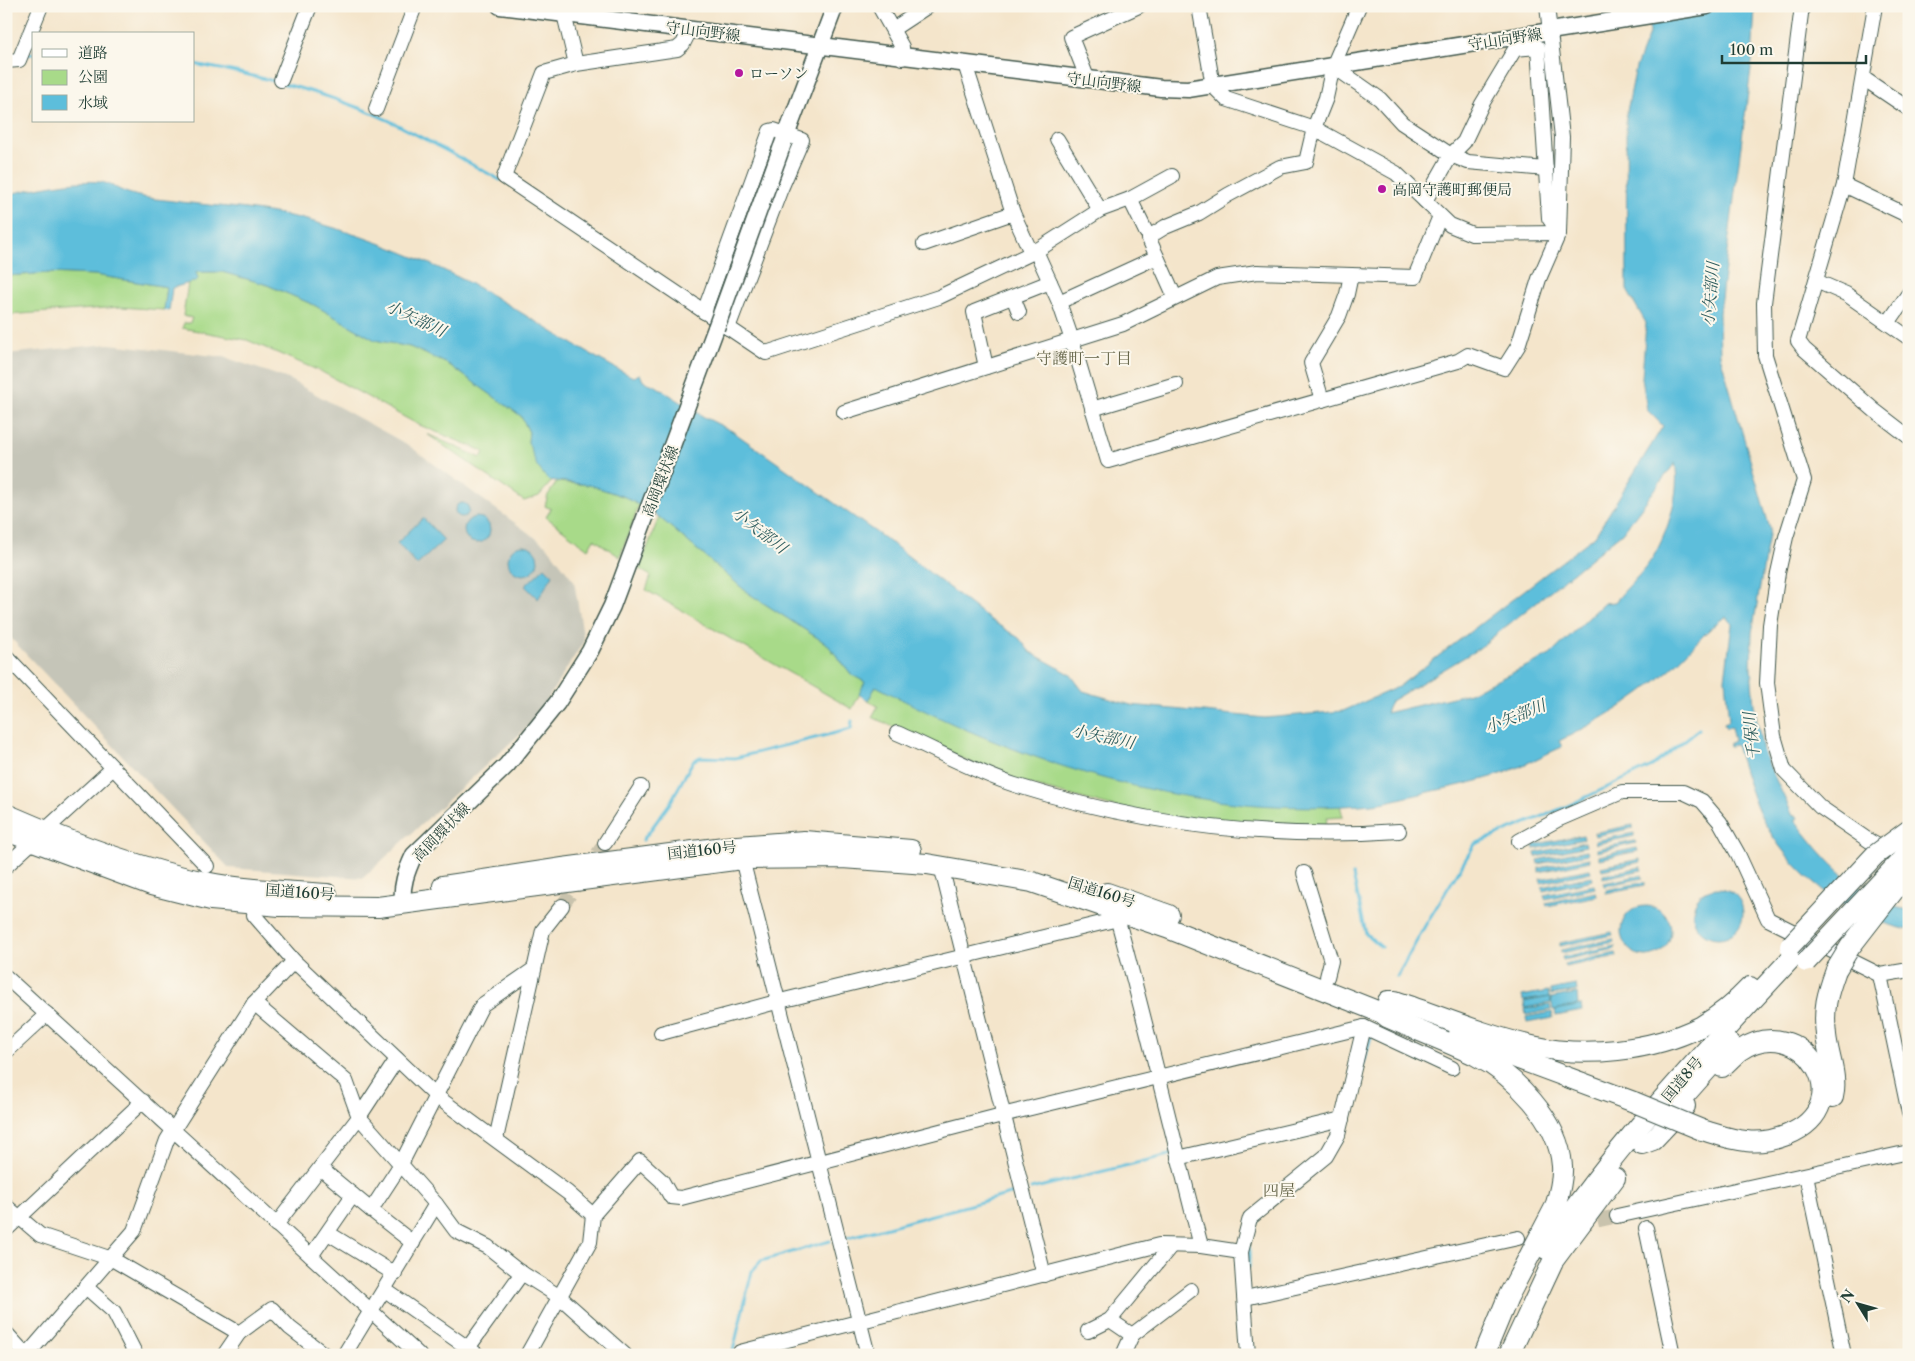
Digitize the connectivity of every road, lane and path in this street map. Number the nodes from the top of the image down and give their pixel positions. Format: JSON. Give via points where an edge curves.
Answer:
{"nodes":[{"id":1,"x":41,"y":6,"type":"edge"},
{"id":2,"x":310,"y":6,"type":"edge"},
{"id":3,"x":415,"y":6,"type":"edge"},
{"id":4,"x":500,"y":6,"type":"edge"},
{"id":5,"x":835,"y":6,"type":"edge"},
{"id":6,"x":879,"y":6,"type":"edge"},
{"id":7,"x":928,"y":6,"type":"edge"},
{"id":8,"x":1139,"y":6,"type":"edge"},
{"id":9,"x":1199,"y":6,"type":"edge"},
{"id":10,"x":1359,"y":6,"type":"edge"},
{"id":11,"x":1547,"y":6,"type":"edge"},
{"id":12,"x":1707,"y":6,"type":"edge"},
{"id":13,"x":1802,"y":6,"type":"edge"},
{"id":14,"x":1875,"y":6,"type":"edge"},
{"id":15,"x":566,"y":10,"type":"edge"},
{"id":16,"x":1118,"y":10,"type":"edge"},
{"id":17,"x":893,"y":29,"type":"junction"},
{"id":18,"x":690,"y":30,"type":"junction"},
{"id":19,"x":1554,"y":31,"type":"junction"},
{"id":20,"x":820,"y":46,"type":"junction"},
{"id":21,"x":902,"y":58,"type":"junction"},
{"id":22,"x":6,"y":61,"type":"edge"},
{"id":23,"x":576,"y":64,"type":"junction"},
{"id":24,"x":965,"y":64,"type":"junction"},
{"id":25,"x":1333,"y":66,"type":"junction"},
{"id":26,"x":1863,"y":78,"type":"junction"},
{"id":27,"x":281,"y":80,"type":"dead end"},
{"id":28,"x":1088,"y":80,"type":"junction"},
{"id":29,"x":1212,"y":86,"type":"junction"},
{"id":30,"x":376,"y":109,"type":"dead end"},
{"id":31,"x":1909,"y":109,"type":"edge"},
{"id":32,"x":1314,"y":128,"type":"junction"},
{"id":33,"x":1057,"y":139,"type":"dead end"},
{"id":34,"x":784,"y":142,"type":"junction"},
{"id":35,"x":1451,"y":155,"type":"junction"},
{"id":36,"x":1546,"y":170,"type":"junction"},
{"id":37,"x":1172,"y":176,"type":"dead end"},
{"id":38,"x":1844,"y":185,"type":"junction"},
{"id":39,"x":1130,"y":199,"type":"junction"},
{"id":40,"x":1425,"y":201,"type":"junction"},
{"id":41,"x":1100,"y":210,"type":"junction"},
{"id":42,"x":1013,"y":213,"type":"junction"},
{"id":43,"x":1440,"y":216,"type":"junction"},
{"id":44,"x":1909,"y":216,"type":"edge"},
{"id":45,"x":1559,"y":233,"type":"junction"},
{"id":46,"x":1152,"y":235,"type":"junction"},
{"id":47,"x":924,"y":244,"type":"dead end"},
{"id":48,"x":1036,"y":251,"type":"junction"},
{"id":49,"x":1157,"y":257,"type":"junction"},
{"id":50,"x":1351,"y":275,"type":"junction"},
{"id":51,"x":1816,"y":281,"type":"junction"},
{"id":52,"x":1050,"y":282,"type":"junction"},
{"id":53,"x":1909,"y":293,"type":"edge"},
{"id":54,"x":1012,"y":296,"type":"junction"},
{"id":55,"x":1175,"y":297,"type":"junction"},
{"id":56,"x":1059,"y":302,"type":"junction"},
{"id":57,"x":704,"y":312,"type":"junction"},
{"id":58,"x":1018,"y":312,"type":"dead end"},
{"id":59,"x":1888,"y":323,"type":"junction"},
{"id":60,"x":722,"y":328,"type":"junction"},
{"id":61,"x":1909,"y":338,"type":"edge"},
{"id":62,"x":1072,"y":340,"type":"junction"},
{"id":63,"x":986,"y":367,"type":"junction"},
{"id":64,"x":1176,"y":384,"type":"dead end"},
{"id":65,"x":1322,"y":400,"type":"junction"},
{"id":66,"x":1092,"y":409,"type":"junction"},
{"id":67,"x":844,"y":412,"type":"dead end"},
{"id":68,"x":1909,"y":437,"type":"edge"},
{"id":69,"x":6,"y":656,"type":"edge"},
{"id":70,"x":897,"y":732,"type":"dead end"},
{"id":71,"x":113,"y":768,"type":"junction"},
{"id":72,"x":641,"y":787,"type":"dead end"},
{"id":73,"x":6,"y":814,"type":"edge"},
{"id":74,"x":1909,"y":830,"type":"edge"},
{"id":75,"x":6,"y":831,"type":"edge"},
{"id":76,"x":1399,"y":831,"type":"dead end"},
{"id":77,"x":39,"y":835,"type":"junction"},
{"id":78,"x":1519,"y":841,"type":"dead end"},
{"id":79,"x":605,"y":843,"type":"tunnel mouth"},
{"id":80,"x":1909,"y":852,"type":"edge"},
{"id":81,"x":742,"y":859,"type":"junction"},
{"id":82,"x":1909,"y":862,"type":"edge"},
{"id":83,"x":6,"y":866,"type":"edge"},
{"id":84,"x":207,"y":866,"type":"dead end"},
{"id":85,"x":941,"y":866,"type":"junction"},
{"id":86,"x":1909,"y":872,"type":"edge"},
{"id":87,"x":1304,"y":873,"type":"dead end"},
{"id":88,"x":402,"y":897,"type":"junction"},
{"id":89,"x":562,"y":906,"type":"tunnel mouth"},
{"id":90,"x":1117,"y":914,"type":"junction"},
{"id":91,"x":254,"y":915,"type":"dead end"},
{"id":92,"x":1798,"y":953,"type":"junction"},
{"id":93,"x":964,"y":958,"type":"junction"},
{"id":94,"x":294,"y":961,"type":"junction"},
{"id":95,"x":534,"y":969,"type":"junction"},
{"id":96,"x":1909,"y":970,"type":"edge"},
{"id":97,"x":1880,"y":975,"type":"junction"},
{"id":98,"x":6,"y":977,"type":"edge"},
{"id":99,"x":1327,"y":977,"type":"junction"},
{"id":100,"x":780,"y":1002,"type":"junction"},
{"id":101,"x":254,"y":1003,"type":"junction"},
{"id":102,"x":1385,"y":1007,"type":"junction"},
{"id":103,"x":47,"y":1014,"type":"junction"},
{"id":104,"x":1364,"y":1027,"type":"junction"},
{"id":105,"x":661,"y":1033,"type":"dead end"},
{"id":106,"x":6,"y":1052,"type":"edge"},
{"id":107,"x":397,"y":1059,"type":"junction"},
{"id":108,"x":1452,"y":1068,"type":"dead end"},
{"id":109,"x":1160,"y":1076,"type":"junction"},
{"id":110,"x":436,"y":1096,"type":"junction"},
{"id":111,"x":142,"y":1101,"type":"junction"},
{"id":112,"x":1909,"y":1113,"type":"edge"},
{"id":113,"x":1002,"y":1114,"type":"junction"},
{"id":114,"x":359,"y":1118,"type":"junction"},
{"id":115,"x":1342,"y":1119,"type":"junction"},
{"id":116,"x":174,"y":1131,"type":"junction"},
{"id":117,"x":1698,"y":1134,"type":"junction"},
{"id":118,"x":496,"y":1139,"type":"junction"},
{"id":119,"x":1642,"y":1144,"type":"junction"},
{"id":120,"x":1909,"y":1152,"type":"edge"},
{"id":121,"x":1178,"y":1158,"type":"junction"},
{"id":122,"x":820,"y":1163,"type":"junction"},
{"id":123,"x":401,"y":1164,"type":"junction"},
{"id":124,"x":320,"y":1168,"type":"junction"},
{"id":125,"x":1806,"y":1176,"type":"junction"},
{"id":126,"x":353,"y":1196,"type":"junction"},
{"id":127,"x":436,"y":1204,"type":"junction"},
{"id":128,"x":6,"y":1206,"type":"edge"},
{"id":129,"x":371,"y":1210,"type":"junction"},
{"id":130,"x":593,"y":1216,"type":"junction"},
{"id":131,"x":1617,"y":1216,"type":"tunnel mouth"},
{"id":132,"x":20,"y":1218,"type":"junction"},
{"id":133,"x":276,"y":1225,"type":"junction"},
{"id":134,"x":1646,"y":1228,"type":"dead end"},
{"id":135,"x":6,"y":1230,"type":"edge"},
{"id":136,"x":328,"y":1233,"type":"junction"},
{"id":137,"x":1518,"y":1238,"type":"dead end"},
{"id":138,"x":413,"y":1243,"type":"junction"},
{"id":139,"x":1170,"y":1246,"type":"junction"},
{"id":140,"x":1201,"y":1246,"type":"junction"},
{"id":141,"x":1242,"y":1252,"type":"junction"},
{"id":142,"x":311,"y":1256,"type":"junction"},
{"id":143,"x":112,"y":1259,"type":"junction"},
{"id":144,"x":522,"y":1273,"type":"junction"},
{"id":145,"x":394,"y":1274,"type":"junction"},
{"id":146,"x":1044,"y":1275,"type":"junction"},
{"id":147,"x":87,"y":1288,"type":"junction"},
{"id":148,"x":385,"y":1290,"type":"junction"},
{"id":149,"x":1192,"y":1290,"type":"dead end"},
{"id":150,"x":560,"y":1297,"type":"junction"},
{"id":151,"x":1249,"y":1298,"type":"junction"},
{"id":152,"x":372,"y":1312,"type":"junction"},
{"id":153,"x":860,"y":1320,"type":"junction"},
{"id":154,"x":1110,"y":1320,"type":"junction"},
{"id":155,"x":1088,"y":1331,"type":"dead end"},
{"id":156,"x":6,"y":1333,"type":"edge"},
{"id":157,"x":239,"y":1333,"type":"junction"},
{"id":158,"x":1132,"y":1335,"type":"junction"},
{"id":159,"x":473,"y":1351,"type":"edge"},
{"id":160,"x":740,"y":1352,"type":"dead end"},
{"id":161,"x":27,"y":1355,"type":"edge"},
{"id":162,"x":136,"y":1355,"type":"edge"},
{"id":163,"x":224,"y":1355,"type":"edge"},
{"id":164,"x":325,"y":1355,"type":"edge"},
{"id":165,"x":344,"y":1355,"type":"edge"},
{"id":166,"x":419,"y":1355,"type":"edge"},
{"id":167,"x":527,"y":1355,"type":"edge"},
{"id":168,"x":625,"y":1355,"type":"edge"},
{"id":169,"x":868,"y":1355,"type":"edge"},
{"id":170,"x":1123,"y":1355,"type":"edge"},
{"id":171,"x":1248,"y":1355,"type":"edge"},
{"id":172,"x":1484,"y":1355,"type":"edge"},
{"id":173,"x":1492,"y":1355,"type":"edge"},
{"id":174,"x":1509,"y":1355,"type":"edge"},
{"id":175,"x":1673,"y":1355,"type":"edge"},
{"id":176,"x":1844,"y":1355,"type":"edge"}],
"edges":[{"from":1,"to":22,"type":"street","via":[[19,60]]},
{"from":2,"to":27,"type":"street"},
{"from":3,"to":30,"type":"street"},
{"from":4,"to":15,"type":"main road","name":"守山向野線"},
{"from":5,"to":20,"type":"main road","name":"高岡環状線"},
{"from":6,"to":17,"type":"street"},
{"from":7,"to":17,"type":"street"},
{"from":8,"to":16,"type":"street"},
{"from":9,"to":29,"type":"street"},
{"from":10,"to":25,"type":"street"},
{"from":11,"to":19,"type":"street"},
{"from":12,"to":19,"type":"main road","name":"守山向野線"},
{"from":13,"to":82,"type":"street","via":[[1764,303],[1765,355],[1804,480],[1778,573],[1770,625],[1767,683],[1774,736],[1784,770],[1820,806],[1872,842]]},
{"from":14,"to":26,"type":"street"},
{"from":15,"to":18,"type":"main road","name":"守山向野線"},
{"from":15,"to":23,"type":"street"},
{"from":16,"to":28,"type":"street","via":[[1071,37]]},
{"from":17,"to":21,"type":"street","via":[[902,47]]},
{"from":18,"to":20,"type":"main road","name":"守山向野線"},
{"from":18,"to":23,"type":"street","via":[[684,44],[677,49]]},
{"from":19,"to":25,"type":"main road","name":"守山向野線"},
{"from":19,"to":45,"type":"street","via":[[1562,137]]},
{"from":20,"to":21,"type":"main road","name":"守山向野線"},
{"from":20,"to":34,"type":"main road","name":"高岡環状線"},
{"from":21,"to":24,"type":"main road","name":"守山向野線"},
{"from":23,"to":57,"type":"street","via":[[544,73],[504,177]]},
{"from":24,"to":28,"type":"main road","name":"守山向野線"},
{"from":24,"to":42,"type":"street"},
{"from":25,"to":29,"type":"main road","name":"守山向野線"},
{"from":25,"to":32,"type":"street","via":[[1326,98]]},
{"from":25,"to":35,"type":"street","via":[[1380,99],[1402,123]]},
{"from":26,"to":31,"type":"street"},
{"from":26,"to":38,"type":"street"},
{"from":28,"to":29,"type":"main road","name":"守山向野線","via":[[1188,90]]},
{"from":29,"to":32,"type":"street","via":[[1226,99]]},
{"from":32,"to":40,"type":"street","via":[[1396,173]]},
{"from":32,"to":46,"type":"street","via":[[1306,162],[1280,167],[1199,213]]},
{"from":33,"to":41,"type":"street"},
{"from":34,"to":57,"type":"street","via":[[774,130],[770,131]]},
{"from":34,"to":60,"type":"main road","name":"高岡環状線","bridge":true},
{"from":34,"to":60,"type":"street","via":[[802,140]]},
{"from":35,"to":36,"type":"street","via":[[1468,162]]},
{"from":35,"to":36,"type":"street","via":[[1464,142],[1515,49],[1538,47]]},
{"from":35,"to":40,"type":"street"},
{"from":36,"to":45,"type":"street","via":[[1549,218]]},
{"from":37,"to":39,"type":"street"},
{"from":38,"to":44,"type":"street"},
{"from":38,"to":51,"type":"street"},
{"from":39,"to":41,"type":"street"},
{"from":39,"to":46,"type":"street","via":[[1146,232]]},
{"from":40,"to":43,"type":"street"},
{"from":41,"to":48,"type":"street"},
{"from":42,"to":47,"type":"street"},
{"from":42,"to":48,"type":"street","via":[[1029,248]]},
{"from":43,"to":45,"type":"street","via":[[1450,225],[1472,234]]},
{"from":43,"to":50,"type":"street","via":[[1415,277]]},
{"from":45,"to":65,"type":"street","via":[[1539,279],[1518,346],[1504,368],[1468,355]]},
{"from":46,"to":49,"type":"street","via":[[1149,239]]},
{"from":48,"to":52,"type":"street"},
{"from":48,"to":60,"type":"street","via":[[939,297],[766,353]]},
{"from":49,"to":55,"type":"street"},
{"from":49,"to":56,"type":"street"},
{"from":50,"to":55,"type":"street","via":[[1257,272],[1218,278]]},
{"from":50,"to":65,"type":"street","via":[[1339,316],[1311,363]]},
{"from":51,"to":59,"type":"street","via":[[1846,294]]},
{"from":51,"to":68,"type":"street","via":[[1798,341]]},
{"from":52,"to":54,"type":"street"},
{"from":52,"to":56,"type":"street"},
{"from":53,"to":59,"type":"street"},
{"from":54,"to":58,"type":"street"},
{"from":54,"to":63,"type":"street","via":[[974,312]]},
{"from":55,"to":62,"type":"street","via":[[1123,324]]},
{"from":56,"to":62,"type":"street"},
{"from":57,"to":60,"type":"street"},
{"from":59,"to":61,"type":"street"},
{"from":60,"to":88,"type":"main road","name":"高岡環状線","via":[[709,351],[612,606],[590,651],[557,703],[507,765],[414,856],[406,872]]},
{"from":62,"to":63,"type":"street"},
{"from":62,"to":66,"type":"street"},
{"from":63,"to":67,"type":"street"},
{"from":64,"to":66,"type":"street"},
{"from":65,"to":66,"type":"street","via":[[1108,460]]},
{"from":69,"to":71,"type":"street"},
{"from":70,"to":76,"type":"street","via":[[1013,784],[1086,804],[1208,828],[1340,835]]},
{"from":71,"to":77,"type":"street"},
{"from":71,"to":84,"type":"street"},
{"from":72,"to":79,"type":"street"},
{"from":73,"to":77,"type":"highway","name":"国道160号"},
{"from":74,"to":92,"type":"highway","name":"国道8号","bridge":true},
{"from":75,"to":77,"type":"highway","name":"国道160号"},
{"from":77,"to":83,"type":"street"},
{"from":77,"to":88,"type":"highway","name":"国道160号","via":[[207,882],[262,890]]},
{"from":78,"to":97,"type":"street","via":[[1557,820],[1622,792],[1683,792],[1702,801],[1720,822],[1768,919]]},
{"from":80,"to":92,"type":"highway","name":"国道8号","bridge":true},
{"from":81,"to":85,"type":"highway","name":"国道160号","via":[[842,858]]},
{"from":81,"to":88,"type":"highway","name":"国道160号"},
{"from":81,"to":100,"type":"street"},
{"from":85,"to":90,"type":"highway","name":"国道160号","via":[[1032,882]]},
{"from":85,"to":93,"type":"street"},
{"from":86,"to":117,"type":"highway","bridge":true,"via":[[1850,947],[1836,970],[1824,1004],[1834,1094],[1830,1110],[1817,1131],[1798,1145],[1759,1152]]},
{"from":87,"to":99,"type":"street","via":[[1331,961]]},
{"from":88,"to":99,"type":"highway","name":"国道160号","via":[[724,847],[804,842],[854,844],[1020,866],[1136,902]]},
{"from":89,"to":95,"type":"street","via":[[543,930]]},
{"from":90,"to":93,"type":"street"},
{"from":90,"to":102,"type":"highway","name":"国道160号","via":[[1167,928]]},
{"from":90,"to":109,"type":"street"},
{"from":91,"to":94,"type":"street"},
{"from":92,"to":102,"type":"highway","via":[[1700,1026],[1661,1040],[1607,1052],[1563,1051],[1532,1046],[1395,1001]]},
{"from":92,"to":119,"type":"highway","name":"国道8号","via":[[1731,1043]]},
{"from":92,"to":173,"type":"highway","name":"国道8号","via":[[1697,1060],[1574,1208],[1511,1309]]},
{"from":93,"to":100,"type":"street"},
{"from":93,"to":113,"type":"street"},
{"from":94,"to":101,"type":"street"},
{"from":94,"to":107,"type":"street"},
{"from":95,"to":110,"type":"street","via":[[482,1005]]},
{"from":95,"to":118,"type":"street"},
{"from":96,"to":97,"type":"street"},
{"from":97,"to":112,"type":"street"},
{"from":98,"to":103,"type":"street"},
{"from":99,"to":102,"type":"highway","name":"国道160号"},
{"from":100,"to":105,"type":"street"},
{"from":100,"to":122,"type":"street"},
{"from":101,"to":114,"type":"street","via":[[346,1081]]},
{"from":101,"to":116,"type":"street"},
{"from":102,"to":117,"type":"highway","via":[[1389,1013]]},
{"from":102,"to":172,"type":"highway","via":[[1387,1017],[1476,1056],[1506,1076],[1545,1119],[1560,1155],[1562,1177],[1555,1207],[1508,1297]]},
{"from":103,"to":106,"type":"street"},
{"from":103,"to":111,"type":"street"},
{"from":104,"to":108,"type":"street"},
{"from":104,"to":109,"type":"street"},
{"from":104,"to":115,"type":"street"},
{"from":107,"to":110,"type":"street"},
{"from":107,"to":114,"type":"street"},
{"from":109,"to":113,"type":"street"},
{"from":109,"to":121,"type":"street"},
{"from":110,"to":118,"type":"street"},
{"from":110,"to":123,"type":"street"},
{"from":111,"to":116,"type":"street"},
{"from":111,"to":132,"type":"street"},
{"from":113,"to":122,"type":"street"},
{"from":113,"to":146,"type":"street"},
{"from":114,"to":123,"type":"street"},
{"from":114,"to":124,"type":"street"},
{"from":115,"to":121,"type":"street"},
{"from":115,"to":141,"type":"street","via":[[1338,1135],[1326,1156],[1250,1218]]},
{"from":116,"to":133,"type":"street"},
{"from":116,"to":143,"type":"street","via":[[167,1140],[134,1231]]},
{"from":117,"to":119,"type":"highway","via":[[1747,1142],[1779,1138],[1796,1131],[1806,1125],[1822,1099],[1823,1086],[1816,1065],[1803,1050],[1791,1044],[1774,1041],[1740,1050],[1653,1140]]},
{"from":118,"to":130,"type":"street"},
{"from":119,"to":174,"type":"highway","name":"国道8号","via":[[1553,1261]]},
{"from":120,"to":125,"type":"street"},
{"from":121,"to":140,"type":"street"},
{"from":122,"to":130,"type":"street","via":[[681,1198],[671,1197],[662,1181],[640,1161]]},
{"from":122,"to":153,"type":"street"},
{"from":123,"to":127,"type":"street"},
{"from":123,"to":129,"type":"street"},
{"from":124,"to":126,"type":"street"},
{"from":124,"to":133,"type":"street"},
{"from":125,"to":131,"type":"street"},
{"from":125,"to":176,"type":"street"},
{"from":126,"to":129,"type":"street"},
{"from":126,"to":136,"type":"street"},
{"from":127,"to":138,"type":"street"},
{"from":127,"to":144,"type":"street","via":[[456,1232],[488,1247]]},
{"from":128,"to":132,"type":"street"},
{"from":129,"to":138,"type":"street"},
{"from":130,"to":150,"type":"street","via":[[590,1242]]},
{"from":132,"to":135,"type":"street"},
{"from":132,"to":143,"type":"street","via":[[40,1235]]},
{"from":133,"to":142,"type":"street"},
{"from":134,"to":175,"type":"street"},
{"from":136,"to":142,"type":"street"},
{"from":136,"to":145,"type":"street"},
{"from":137,"to":151,"type":"street"},
{"from":138,"to":145,"type":"street"},
{"from":139,"to":140,"type":"street"},
{"from":139,"to":146,"type":"street","via":[[1159,1244]]},
{"from":139,"to":154,"type":"street"},
{"from":140,"to":141,"type":"street"},
{"from":141,"to":151,"type":"street"},
{"from":142,"to":152,"type":"street"},
{"from":143,"to":147,"type":"street"},
{"from":143,"to":157,"type":"street"},
{"from":144,"to":150,"type":"street"},
{"from":144,"to":159,"type":"street"},
{"from":145,"to":148,"type":"street"},
{"from":146,"to":153,"type":"street"},
{"from":147,"to":161,"type":"street"},
{"from":147,"to":162,"type":"street","via":[[114,1312]]},
{"from":148,"to":152,"type":"street"},
{"from":148,"to":159,"type":"street"},
{"from":149,"to":158,"type":"street"},
{"from":150,"to":167,"type":"street"},
{"from":150,"to":168,"type":"street"},
{"from":151,"to":171,"type":"street"},
{"from":152,"to":165,"type":"street"},
{"from":152,"to":166,"type":"street"},
{"from":153,"to":160,"type":"street"},
{"from":153,"to":169,"type":"street"},
{"from":154,"to":155,"type":"street"},
{"from":154,"to":158,"type":"street"},
{"from":156,"to":161,"type":"street"},
{"from":157,"to":163,"type":"street"},
{"from":157,"to":164,"type":"street","via":[[272,1309],[290,1328]]},
{"from":158,"to":170,"type":"street"}]}
